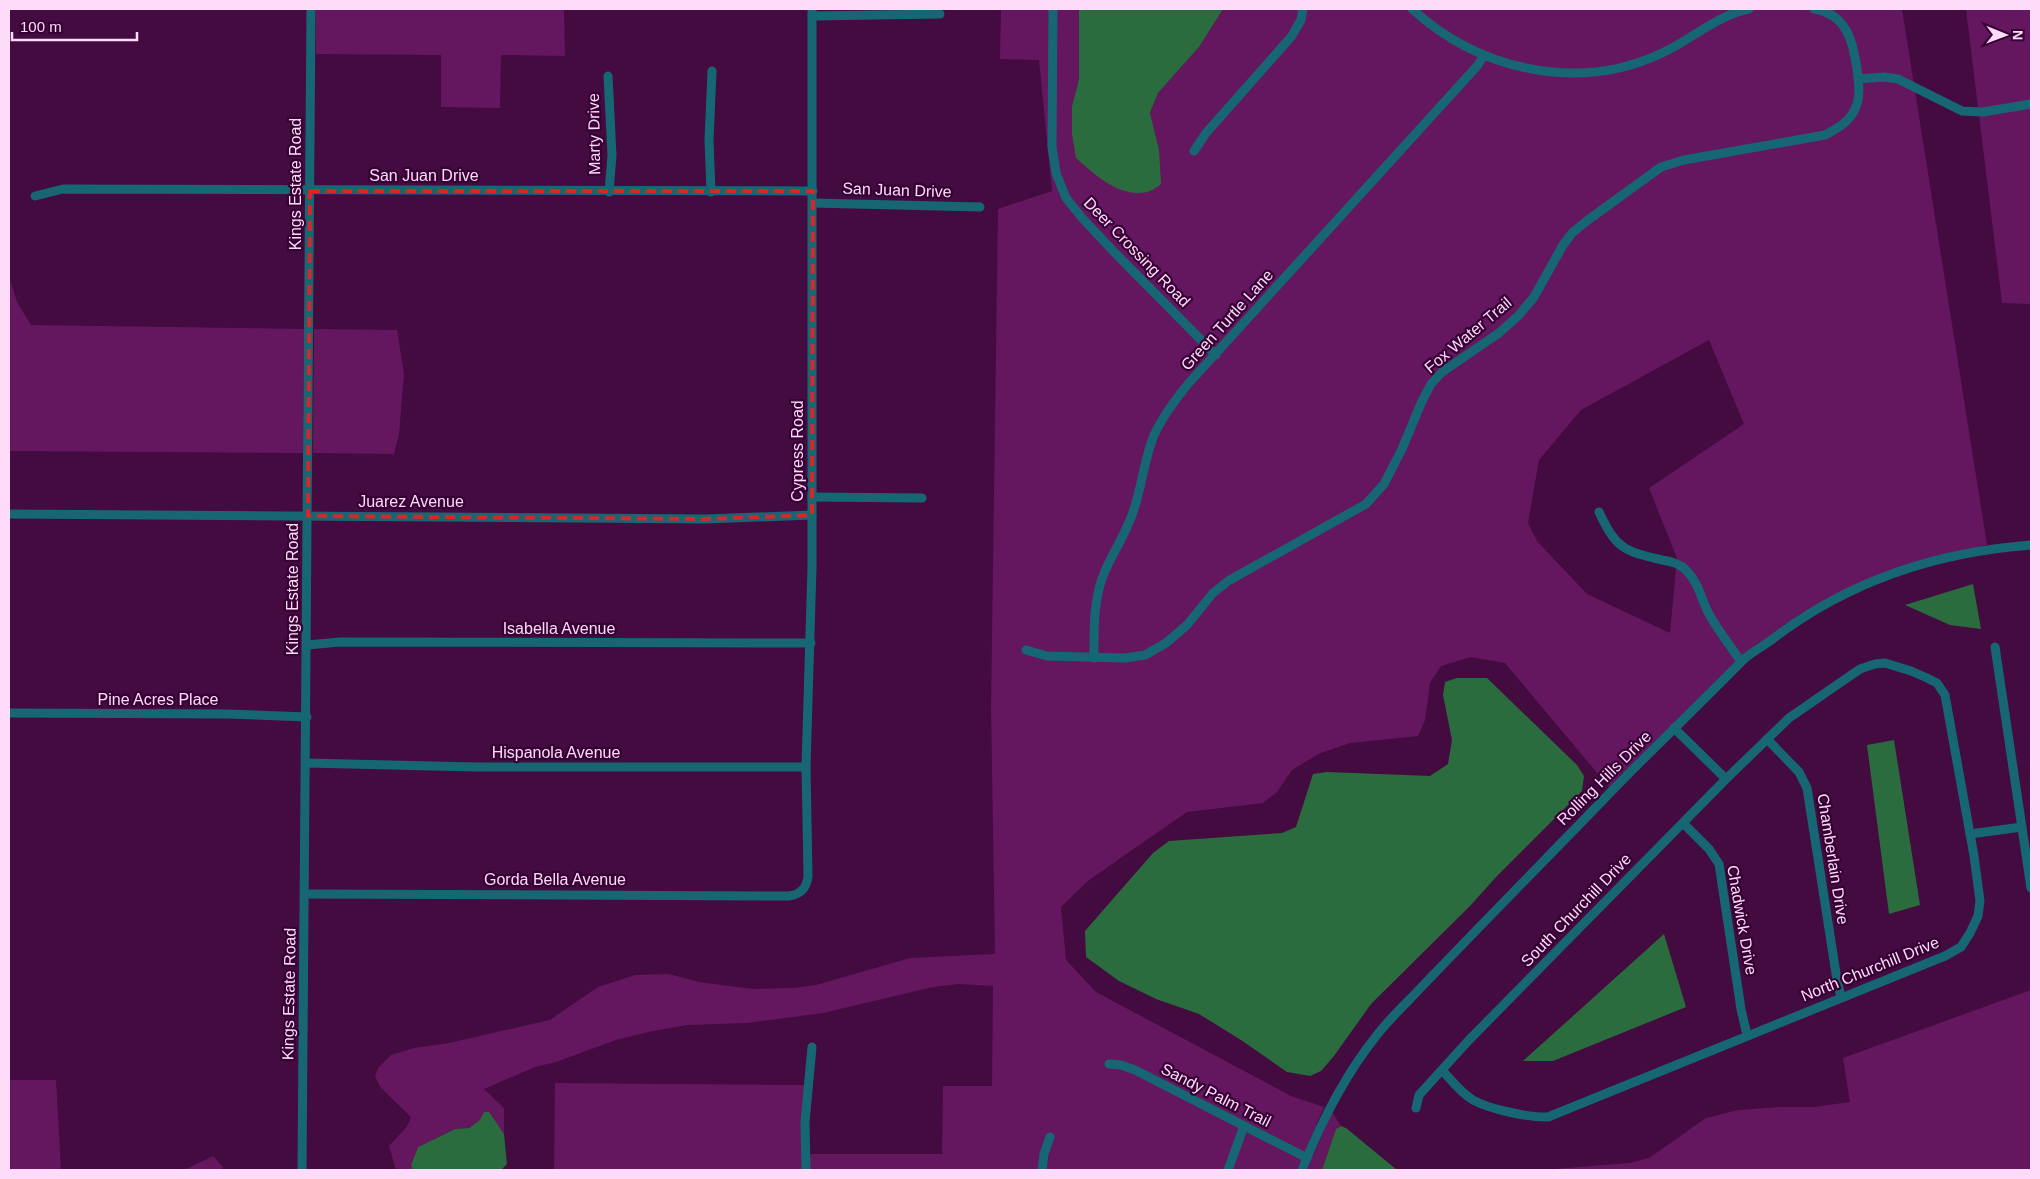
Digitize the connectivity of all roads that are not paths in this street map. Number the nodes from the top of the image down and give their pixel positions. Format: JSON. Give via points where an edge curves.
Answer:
{"nodes":[{"id":1,"x":311,"y":9,"type":"edge"},
{"id":2,"x":1053,"y":9,"type":"edge"},
{"id":3,"x":1304,"y":9,"type":"edge"},
{"id":4,"x":1412,"y":9,"type":"edge"},
{"id":5,"x":1749,"y":9,"type":"edge"},
{"id":6,"x":1814,"y":9,"type":"edge"},
{"id":7,"x":812,"y":12,"type":"edge"},
{"id":8,"x":940,"y":14,"type":"dead end"},
{"id":9,"x":1484,"y":55,"type":"junction"},
{"id":10,"x":712,"y":71,"type":"dead end"},
{"id":11,"x":608,"y":76,"type":"dead end"},
{"id":12,"x":1858,"y":79,"type":"junction"},
{"id":13,"x":2031,"y":104,"type":"edge"},
{"id":14,"x":1194,"y":151,"type":"dead end"},
{"id":15,"x":310,"y":191,"type":"junction"},
{"id":16,"x":813,"y":191,"type":"junction"},
{"id":17,"x":609,"y":192,"type":"junction"},
{"id":18,"x":711,"y":192,"type":"junction"},
{"id":19,"x":35,"y":196,"type":"dead end"},
{"id":20,"x":813,"y":203,"type":"junction"},
{"id":21,"x":980,"y":207,"type":"dead end"},
{"id":22,"x":1216,"y":355,"type":"junction"},
{"id":23,"x":812,"y":497,"type":"junction"},
{"id":24,"x":922,"y":498,"type":"dead end"},
{"id":25,"x":1599,"y":512,"type":"dead end"},
{"id":26,"x":9,"y":514,"type":"edge"},
{"id":27,"x":812,"y":515,"type":"junction"},
{"id":28,"x":308,"y":516,"type":"junction"},
{"id":29,"x":2031,"y":545,"type":"edge"},
{"id":30,"x":811,"y":643,"type":"junction"},
{"id":31,"x":307,"y":644,"type":"junction"},
{"id":32,"x":1995,"y":647,"type":"dead end"},
{"id":33,"x":1026,"y":650,"type":"dead end"},
{"id":34,"x":1094,"y":658,"type":"junction"},
{"id":35,"x":1741,"y":662,"type":"junction"},
{"id":36,"x":9,"y":713,"type":"edge"},
{"id":37,"x":306,"y":717,"type":"junction"},
{"id":38,"x":1674,"y":728,"type":"junction"},
{"id":39,"x":1767,"y":739,"type":"junction"},
{"id":40,"x":306,"y":764,"type":"junction"},
{"id":41,"x":806,"y":768,"type":"junction"},
{"id":42,"x":1726,"y":779,"type":"junction"},
{"id":43,"x":1682,"y":823,"type":"junction"},
{"id":44,"x":2022,"y":826,"type":"junction"},
{"id":45,"x":1970,"y":834,"type":"junction"},
{"id":46,"x":2031,"y":888,"type":"edge"},
{"id":47,"x":803,"y":891,"type":"joint"},
{"id":48,"x":305,"y":894,"type":"junction"},
{"id":49,"x":1841,"y":997,"type":"junction"},
{"id":50,"x":1747,"y":1035,"type":"junction"},
{"id":51,"x":812,"y":1047,"type":"dead end"},
{"id":52,"x":1110,"y":1064,"type":"dead end"},
{"id":53,"x":1442,"y":1070,"type":"junction"},
{"id":54,"x":1416,"y":1108,"type":"dead end"},
{"id":55,"x":1244,"y":1126,"type":"junction"},
{"id":56,"x":1050,"y":1137,"type":"dead end"},
{"id":57,"x":1307,"y":1158,"type":"junction"},
{"id":58,"x":302,"y":1170,"type":"edge"},
{"id":59,"x":806,"y":1170,"type":"edge"},
{"id":60,"x":1042,"y":1170,"type":"edge"},
{"id":61,"x":1228,"y":1170,"type":"edge"},
{"id":62,"x":1302,"y":1170,"type":"edge"}],
"edges":[{"from":1,"to":15,"type":"street","name":"Kings Estate Road"},
{"from":2,"to":22,"type":"street","name":"Deer Crossing Road","via":[[1052,147],[1056,173],[1066,198],[1117,255]]},
{"from":3,"to":14,"type":"street","via":[[1291,37],[1206,133]]},
{"from":4,"to":9,"type":"street","via":[[1464,47]]},
{"from":5,"to":9,"type":"street","via":[[1728,15],[1656,56],[1602,71],[1546,72]]},
{"from":6,"to":12,"type":"street","name":"Fox Water Trail","via":[[1830,14],[1848,33]]},
{"from":7,"to":8,"type":"street"},
{"from":7,"to":16,"type":"street","name":"Cypress Road"},
{"from":9,"to":22,"type":"street","name":"Green Turtle Lane"},
{"from":10,"to":18,"type":"street"},
{"from":11,"to":17,"type":"street","name":"Marty Drive","via":[[612,155]]},
{"from":12,"to":13,"type":"street","via":[[1898,79],[1962,111],[1983,112]]},
{"from":12,"to":34,"type":"street","name":"Fox Water Trail","via":[[1860,91],[1854,111],[1833,131],[1661,167],[1588,220],[1563,245],[1534,297],[1519,315],[1499,333],[1442,372],[1432,384],[1384,484],[1366,504],[1228,581],[1213,593],[1187,625],[1145,655]]},
{"from":15,"to":17,"type":"street","name":"San Juan Drive"},
{"from":15,"to":19,"type":"street","name":"San Juan Drive","via":[[62,189]]},
{"from":15,"to":28,"type":"street","name":"Kings Estate Road"},
{"from":16,"to":18,"type":"street","name":"San Juan Drive"},
{"from":16,"to":20,"type":"street","name":"Cypress Road"},
{"from":17,"to":18,"type":"street","name":"San Juan Drive"},
{"from":20,"to":21,"type":"street","name":"San Juan Drive"},
{"from":20,"to":23,"type":"street","name":"Cypress Road"},
{"from":22,"to":34,"type":"street","name":"Green Turtle Lane","via":[[1168,409],[1154,436],[1130,522],[1104,573],[1097,598]]},
{"from":23,"to":24,"type":"street"},
{"from":23,"to":27,"type":"street","name":"Cypress Road"},
{"from":25,"to":35,"type":"street","via":[[1621,547],[1685,568],[1701,593],[1708,613]]},
{"from":26,"to":28,"type":"street","name":"Juarez Avenue"},
{"from":27,"to":28,"type":"street","name":"Juarez Avenue","via":[[706,519]]},
{"from":27,"to":30,"type":"street","name":"Cypress Road"},
{"from":28,"to":31,"type":"street","name":"Kings Estate Road"},
{"from":29,"to":35,"type":"street","name":"Rolling Hills Drive","via":[[1982,550],[1888,575],[1830,601]]},
{"from":30,"to":31,"type":"street","name":"Isabella Avenue"},
{"from":30,"to":41,"type":"street","name":"Cypress Road"},
{"from":31,"to":37,"type":"street","name":"Kings Estate Road"},
{"from":32,"to":44,"type":"street"},
{"from":33,"to":34,"type":"street","name":"Fox Water Trail","via":[[1047,656]]},
{"from":35,"to":38,"type":"street","name":"Rolling Hills Drive"},
{"from":36,"to":37,"type":"street","name":"Pine Acres Place"},
{"from":37,"to":40,"type":"street","name":"Kings Estate Road"},
{"from":38,"to":42,"type":"street"},
{"from":38,"to":57,"type":"street","name":"Rolling Hills Drive","via":[[1377,1035],[1333,1100]]},
{"from":39,"to":42,"type":"street","name":"South Churchill Drive"},
{"from":39,"to":45,"type":"street","name":"North Churchill Drive","via":[[1789,718],[1860,669],[1884,663],[1927,678],[1937,683],[1945,695]]},
{"from":39,"to":49,"type":"street","name":"Chamberlain Drive","via":[[1799,772],[1807,788]]},
{"from":40,"to":41,"type":"street","name":"Hispanola Avenue"},
{"from":40,"to":48,"type":"street","name":"Kings Estate Road"},
{"from":41,"to":47,"type":"street","name":"Cypress Road","via":[[808,882]]},
{"from":42,"to":43,"type":"street","name":"South Churchill Drive"},
{"from":43,"to":50,"type":"street","name":"Chadwick Drive","via":[[1709,849],[1719,864]]},
{"from":43,"to":53,"type":"street","name":"South Churchill Drive"},
{"from":44,"to":45,"type":"street"},
{"from":44,"to":46,"type":"street"},
{"from":45,"to":49,"type":"street","name":"North Churchill Drive","via":[[1980,901],[1978,916],[1961,947]]},
{"from":47,"to":48,"type":"street","name":"Gorda Bella Avenue","via":[[794,896]]},
{"from":48,"to":58,"type":"street","name":"Kings Estate Road"},
{"from":49,"to":50,"type":"street","name":"North Churchill Drive"},
{"from":50,"to":53,"type":"street","name":"North Churchill Drive","via":[[1548,1117],[1536,1118],[1481,1104],[1462,1091]]},
{"from":51,"to":59,"type":"street","via":[[805,1122]]},
{"from":52,"to":55,"type":"street","name":"Sandy Palm Trail","via":[[1135,1070]]},
{"from":53,"to":54,"type":"street","name":"South Churchill Drive","via":[[1419,1095]]},
{"from":55,"to":57,"type":"street","name":"Sandy Palm Trail"},
{"from":55,"to":61,"type":"street"},
{"from":56,"to":60,"type":"street"},
{"from":57,"to":62,"type":"street","name":"Rolling Hills Drive"}]}
